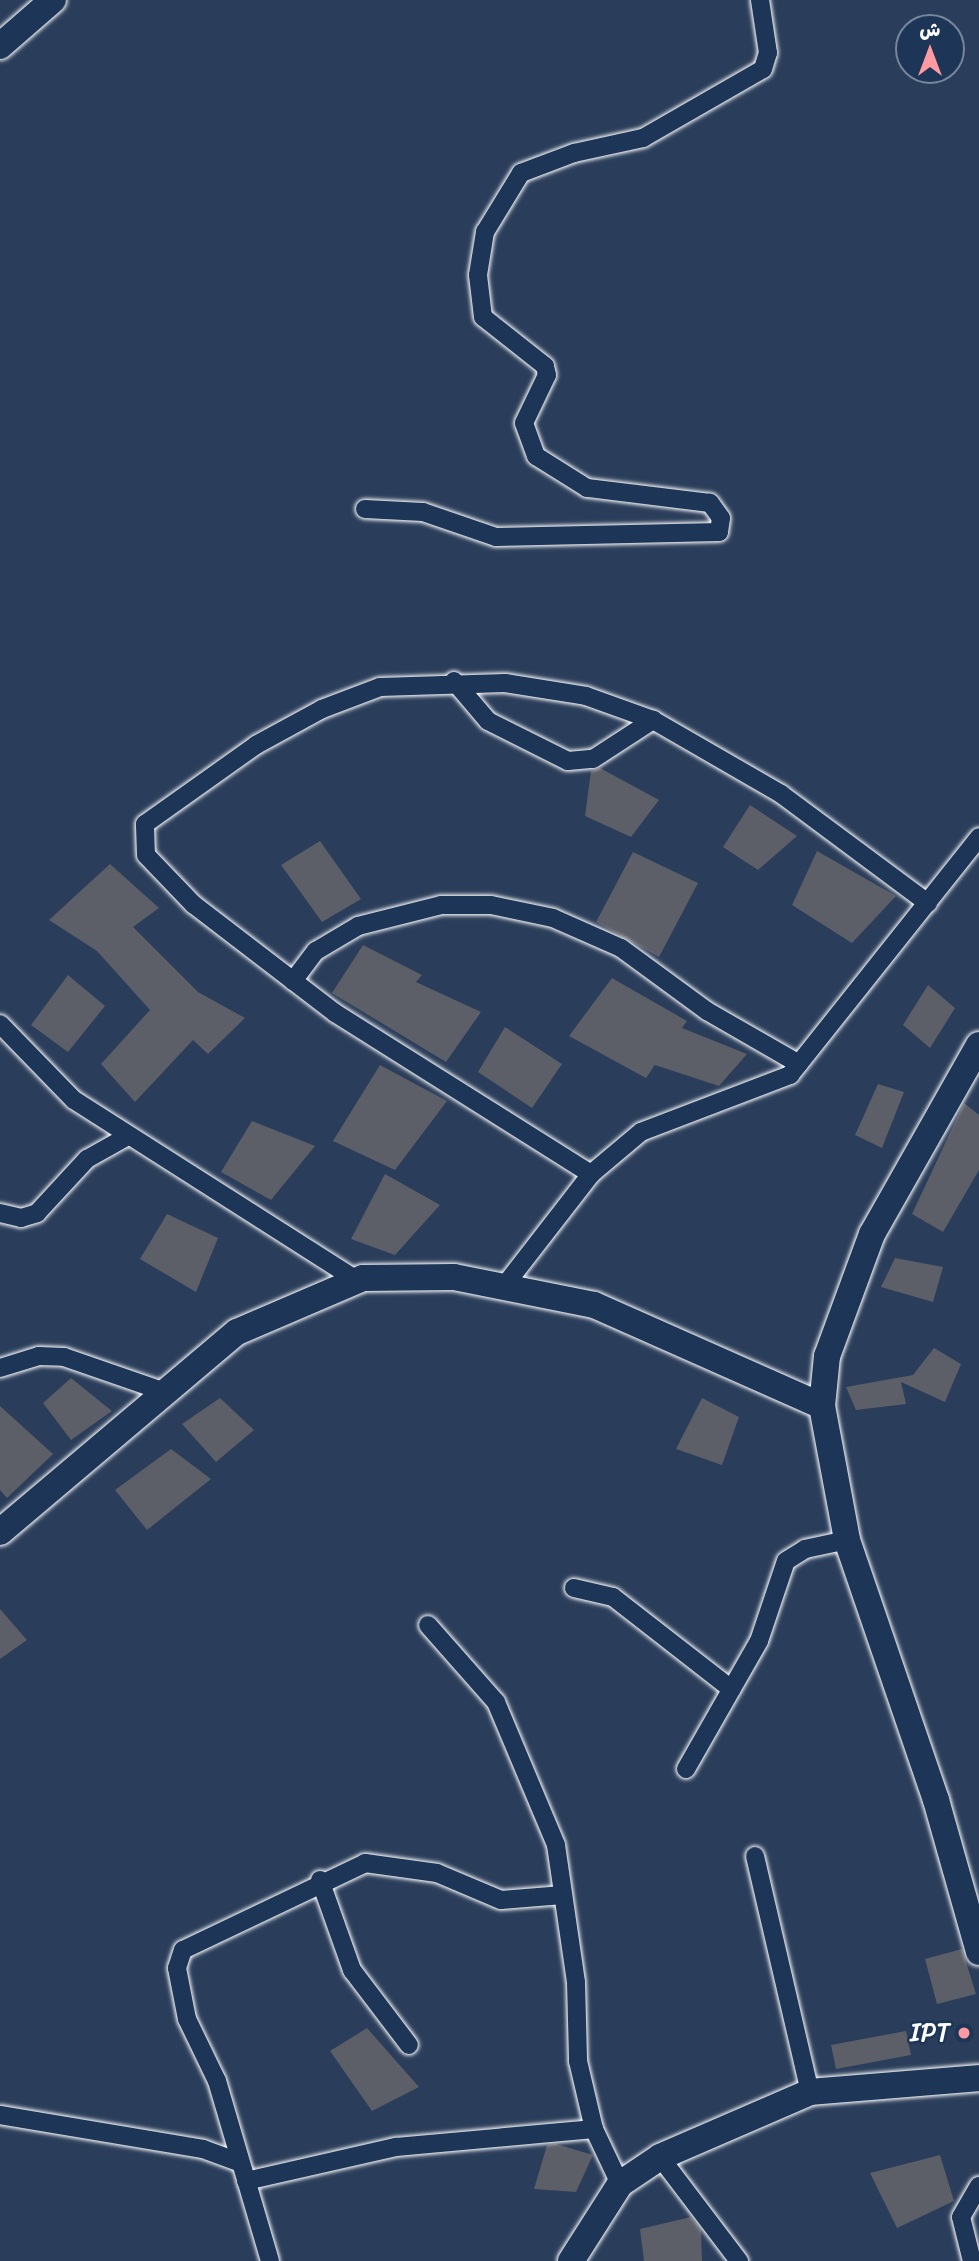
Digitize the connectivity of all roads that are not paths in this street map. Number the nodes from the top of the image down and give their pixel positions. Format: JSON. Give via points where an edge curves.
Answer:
{"nodes":[{"id":1,"x":53,"y":0,"type":"edge"},
{"id":2,"x":760,"y":0,"type":"edge"},
{"id":3,"x":0,"y":46,"type":"edge"},
{"id":4,"x":365,"y":509,"type":"dead end"},
{"id":5,"x":454,"y":681,"type":"junction"},
{"id":6,"x":653,"y":720,"type":"junction"},
{"id":7,"x":979,"y":837,"type":"edge"},
{"id":8,"x":928,"y":903,"type":"junction"},
{"id":9,"x":293,"y":981,"type":"junction"},
{"id":10,"x":0,"y":1024,"type":"edge"},
{"id":11,"x":979,"y":1045,"type":"edge"},
{"id":12,"x":799,"y":1064,"type":"junction"},
{"id":13,"x":128,"y":1136,"type":"junction"},
{"id":14,"x":591,"y":1174,"type":"junction"},
{"id":15,"x":0,"y":1213,"type":"edge"},
{"id":16,"x":357,"y":1280,"type":"junction"},
{"id":17,"x":505,"y":1285,"type":"junction"},
{"id":18,"x":0,"y":1367,"type":"edge"},
{"id":19,"x":162,"y":1391,"type":"junction"},
{"id":20,"x":822,"y":1406,"type":"junction"},
{"id":21,"x":0,"y":1532,"type":"edge"},
{"id":22,"x":847,"y":1540,"type":"junction"},
{"id":23,"x":574,"y":1588,"type":"dead end"},
{"id":24,"x":428,"y":1625,"type":"dead end"},
{"id":25,"x":731,"y":1689,"type":"junction"},
{"id":26,"x":686,"y":1769,"type":"dead end"},
{"id":27,"x":755,"y":1856,"type":"dead end"},
{"id":28,"x":320,"y":1880,"type":"junction"},
{"id":29,"x":563,"y":1895,"type":"junction"},
{"id":30,"x":979,"y":1952,"type":"edge"},
{"id":31,"x":409,"y":2045,"type":"dead end"},
{"id":32,"x":979,"y":2078,"type":"edge"},
{"id":33,"x":810,"y":2092,"type":"junction"},
{"id":34,"x":0,"y":2115,"type":"edge"},
{"id":35,"x":594,"y":2129,"type":"junction"},
{"id":36,"x":660,"y":2157,"type":"junction"},
{"id":37,"x":243,"y":2172,"type":"junction"},
{"id":38,"x":620,"y":2184,"type":"junction"},
{"id":39,"x":979,"y":2186,"type":"edge"},
{"id":40,"x":270,"y":2261,"type":"edge"},
{"id":41,"x":571,"y":2261,"type":"edge"},
{"id":42,"x":739,"y":2261,"type":"edge"},
{"id":43,"x":972,"y":2261,"type":"edge"}],
"edges":[{"from":1,"to":3,"type":"main road"},
{"from":2,"to":4,"type":"street","via":[[768,53],[763,69],[643,138],[574,153],[521,173],[485,232],[478,275],[483,317],[545,366],[547,375],[524,423],[536,456],[587,488],[710,503],[721,518],[719,532],[496,537],[423,512]]},
{"from":5,"to":6,"type":"street","via":[[586,696]]},
{"from":5,"to":6,"type":"street","via":[[488,721],[568,761],[593,759]]},
{"from":5,"to":9,"type":"street","via":[[380,687],[322,709],[256,745],[145,824],[146,855],[194,905]]},
{"from":6,"to":8,"type":"street","via":[[781,794]]},
{"from":7,"to":8,"type":"street"},
{"from":8,"to":12,"type":"street"},
{"from":9,"to":12,"type":"street","via":[[316,951],[358,926],[441,905],[491,905],[554,918],[621,948],[708,1011]]},
{"from":9,"to":14,"type":"street"},
{"from":10,"to":13,"type":"street","via":[[74,1100]]},
{"from":11,"to":20,"type":"main road","via":[[872,1234],[827,1356]]},
{"from":12,"to":14,"type":"street","via":[[773,1084],[652,1126]]},
{"from":13,"to":15,"type":"street","via":[[87,1159],[37,1213],[21,1218]]},
{"from":13,"to":16,"type":"street"},
{"from":14,"to":17,"type":"street"},
{"from":16,"to":17,"type":"main road","via":[[396,1274]]},
{"from":16,"to":19,"type":"main road","via":[[237,1332]]},
{"from":17,"to":20,"type":"main road","via":[[594,1305]]},
{"from":18,"to":19,"type":"street","via":[[39,1356],[64,1357]]},
{"from":19,"to":21,"type":"main road"},
{"from":20,"to":22,"type":"main road"},
{"from":22,"to":25,"type":"street","via":[[805,1549],[786,1561],[770,1616]]},
{"from":22,"to":30,"type":"main road","via":[[936,1800]]},
{"from":23,"to":25,"type":"street","via":[[613,1597]]},
{"from":24,"to":29,"type":"street","via":[[477,1678],[511,1733],[556,1845]]},
{"from":25,"to":26,"type":"street"},
{"from":27,"to":33,"type":"street"},
{"from":28,"to":29,"type":"street","via":[[377,1863],[453,1877],[501,1900]]},
{"from":28,"to":31,"type":"street","via":[[352,1970]]},
{"from":28,"to":37,"type":"street","via":[[190,1944],[178,1957],[187,2019],[217,2081]]},
{"from":29,"to":35,"type":"street","via":[[578,2002],[578,2061]]},
{"from":32,"to":33,"type":"main road"},
{"from":33,"to":36,"type":"main road"},
{"from":34,"to":37,"type":"street","via":[[210,2151]]},
{"from":35,"to":37,"type":"street","via":[[396,2147]]},
{"from":35,"to":38,"type":"street"},
{"from":36,"to":38,"type":"main road"},
{"from":36,"to":42,"type":"street"},
{"from":37,"to":40,"type":"street"},
{"from":38,"to":41,"type":"main road"},
{"from":39,"to":43,"type":"street","via":[[961,2217]]}]}
